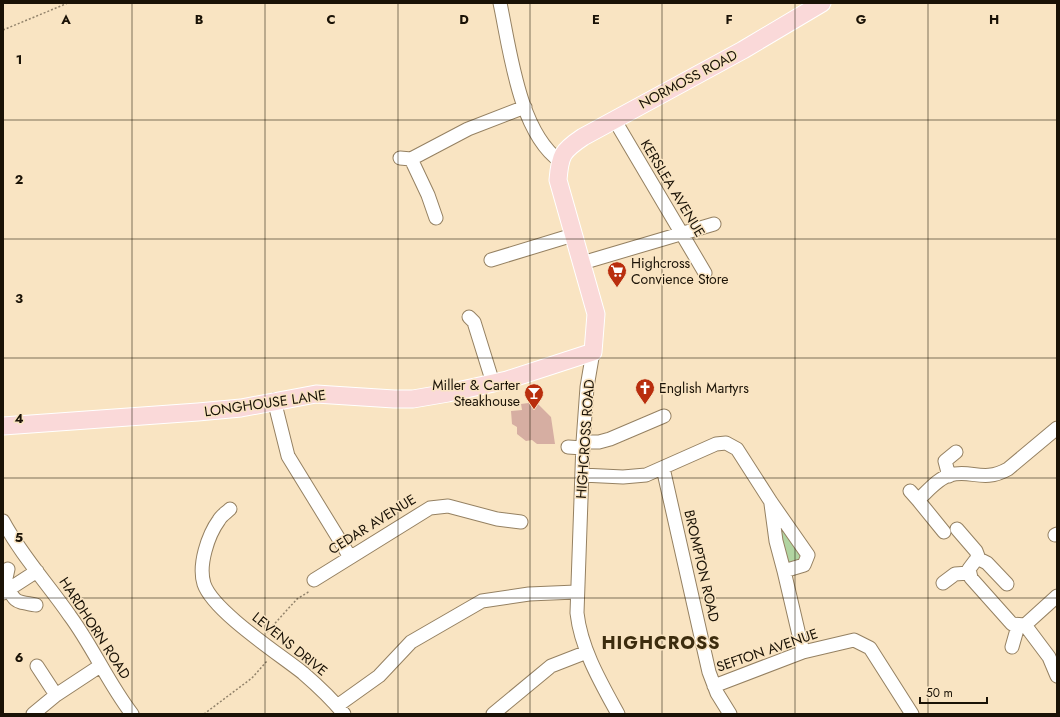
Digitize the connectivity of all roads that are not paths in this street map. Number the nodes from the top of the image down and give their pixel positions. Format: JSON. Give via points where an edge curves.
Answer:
{"nodes":[{"id":1,"x":500,"y":3,"type":"edge"},
{"id":2,"x":822,"y":3,"type":"edge"},
{"id":3,"x":525,"y":107,"type":"junction"},
{"id":4,"x":614,"y":119,"type":"junction"},
{"id":5,"x":560,"y":161,"type":"junction"},
{"id":6,"x":436,"y":218,"type":"dead end"},
{"id":7,"x":714,"y":224,"type":"dead end"},
{"id":8,"x":682,"y":234,"type":"junction"},
{"id":9,"x":573,"y":235,"type":"junction"},
{"id":10,"x":491,"y":260,"type":"dead end"},
{"id":11,"x":582,"y":263,"type":"junction"},
{"id":12,"x":705,"y":274,"type":"dead end"},
{"id":13,"x":469,"y":317,"type":"dead end"},
{"id":14,"x":593,"y":352,"type":"junction"},
{"id":15,"x":503,"y":384,"type":"junction"},
{"id":16,"x":274,"y":400,"type":"junction"},
{"id":17,"x":664,"y":416,"type":"dead end"},
{"id":18,"x":3,"y":426,"type":"edge"},
{"id":19,"x":1057,"y":428,"type":"edge"},
{"id":20,"x":583,"y":445,"type":"junction"},
{"id":21,"x":568,"y":447,"type":"dead end"},
{"id":22,"x":956,"y":452,"type":"dead end"},
{"id":23,"x":663,"y":468,"type":"junction"},
{"id":24,"x":582,"y":475,"type":"junction"},
{"id":25,"x":949,"y":476,"type":"junction"},
{"id":26,"x":770,"y":502,"type":"junction"},
{"id":27,"x":230,"y":509,"type":"dead end"},
{"id":28,"x":3,"y":521,"type":"edge"},
{"id":29,"x":521,"y":522,"type":"dead end"},
{"id":30,"x":957,"y":529,"type":"dead end"},
{"id":31,"x":944,"y":532,"type":"dead end"},
{"id":32,"x":350,"y":557,"type":"junction"},
{"id":33,"x":979,"y":559,"type":"junction"},
{"id":34,"x":8,"y":569,"type":"dead end"},
{"id":35,"x":37,"y":571,"type":"junction"},
{"id":36,"x":784,"y":571,"type":"junction"},
{"id":37,"x":969,"y":573,"type":"junction"},
{"id":38,"x":314,"y":580,"type":"road end"},
{"id":39,"x":944,"y":583,"type":"dead end"},
{"id":40,"x":1007,"y":584,"type":"dead end"},
{"id":41,"x":6,"y":592,"type":"edge"},
{"id":42,"x":576,"y":592,"type":"junction"},
{"id":43,"x":1057,"y":596,"type":"edge"},
{"id":44,"x":36,"y":605,"type":"dead end"},
{"id":45,"x":1021,"y":626,"type":"junction"},
{"id":46,"x":1012,"y":647,"type":"dead end"},
{"id":47,"x":587,"y":652,"type":"junction"},
{"id":48,"x":803,"y":652,"type":"junction"},
{"id":49,"x":37,"y":666,"type":"dead end"},
{"id":50,"x":100,"y":666,"type":"junction"},
{"id":51,"x":1057,"y":676,"type":"edge"},
{"id":52,"x":714,"y":686,"type":"junction"},
{"id":53,"x":56,"y":695,"type":"junction"},
{"id":54,"x":341,"y":710,"type":"edge"},
{"id":55,"x":907,"y":712,"type":"edge"},
{"id":56,"x":32,"y":714,"type":"edge"},
{"id":57,"x":132,"y":714,"type":"edge"},
{"id":58,"x":493,"y":714,"type":"edge"},
{"id":59,"x":618,"y":714,"type":"edge"},
{"id":60,"x":730,"y":714,"type":"edge"}],
"edges":[{"from":1,"to":3,"type":"street"},
{"from":2,"to":4,"type":"main road","name":"NORMOSS ROAD","via":[[743,50]]},
{"from":3,"to":5,"type":"street","via":[[542,144]]},
{"from":3,"to":6,"type":"street","via":[[468,129],[405,159],[428,195]]},
{"from":4,"to":5,"type":"main road","name":"NORMOSS ROAD","via":[[574,143]]},
{"from":4,"to":8,"type":"street","name":"KERSLEA AVENUE"},
{"from":5,"to":9,"type":"main road","name":"HIGHCROSS ROAD","via":[[558,180]]},
{"from":7,"to":8,"type":"street"},
{"from":8,"to":11,"type":"street"},
{"from":8,"to":12,"type":"street","name":"KERSLEA AVENUE"},
{"from":9,"to":10,"type":"street"},
{"from":9,"to":11,"type":"main road","name":"HIGHCROSS ROAD"},
{"from":11,"to":14,"type":"main road","name":"HIGHCROSS ROAD","via":[[596,314]]},
{"from":13,"to":15,"type":"street","via":[[474,322]]},
{"from":14,"to":15,"type":"main road","name":"LONGHOUSE LANE"},
{"from":14,"to":20,"type":"street","name":"HIGHCROSS ROAD","via":[[587,387]]},
{"from":15,"to":16,"type":"main road","name":"LONGHOUSE LANE","via":[[413,399],[316,394]]},
{"from":16,"to":18,"type":"main road","name":"LONGHOUSE LANE","via":[[241,408]]},
{"from":16,"to":32,"type":"street","via":[[288,456]]},
{"from":17,"to":20,"type":"street","via":[[610,439]]},
{"from":19,"to":25,"type":"street","via":[[999,474],[984,477],[957,474]]},
{"from":20,"to":21,"type":"street"},
{"from":20,"to":24,"type":"street","name":"HIGHCROSS ROAD"},
{"from":22,"to":25,"type":"street","via":[[945,461]]},
{"from":23,"to":24,"type":"street","via":[[646,475]]},
{"from":23,"to":26,"type":"street","via":[[716,444],[726,443],[737,449]]},
{"from":23,"to":52,"type":"street","name":"BROMPTON ROAD"},
{"from":24,"to":42,"type":"street","name":"HIGHCROSS ROAD"},
{"from":25,"to":31,"type":"street","via":[[914,495]]},
{"from":26,"to":36,"type":"street"},
{"from":26,"to":36,"type":"street","via":[[808,555],[804,565]]},
{"from":27,"to":54,"type":"street","name":"LEVENS DRIVE","via":[[219,520],[203,557],[204,584],[227,614],[310,680]]},
{"from":28,"to":35,"type":"street","name":"HARDHORN ROAD"},
{"from":29,"to":32,"type":"street","name":"CEDAR AVENUE","via":[[497,519],[448,506],[435,506]]},
{"from":30,"to":33,"type":"street","via":[[976,551]]},
{"from":32,"to":38,"type":"street","name":"CEDAR AVENUE"},
{"from":33,"to":37,"type":"street","via":[[971,565]]},
{"from":33,"to":40,"type":"street","via":[[987,563]]},
{"from":34,"to":41,"type":"street"},
{"from":35,"to":41,"type":"street"},
{"from":35,"to":50,"type":"street","name":"HARDHORN ROAD","via":[[71,616]]},
{"from":36,"to":48,"type":"street"},
{"from":37,"to":39,"type":"street","via":[[955,574]]},
{"from":37,"to":45,"type":"street","via":[[1012,624]]},
{"from":41,"to":44,"type":"street","via":[[18,602]]},
{"from":42,"to":47,"type":"street","name":"HIGHCROSS ROAD","via":[[578,623]]},
{"from":42,"to":54,"type":"street","via":[[528,594],[482,601],[411,642],[379,676]]},
{"from":43,"to":45,"type":"street"},
{"from":45,"to":46,"type":"street"},
{"from":45,"to":51,"type":"street","via":[[1049,657]]},
{"from":47,"to":58,"type":"street","via":[[551,666]]},
{"from":47,"to":59,"type":"street","name":"HIGHCROSS ROAD"},
{"from":48,"to":52,"type":"street","name":"SEFTON AVENUE"},
{"from":48,"to":55,"type":"street","name":"SEFTON AVENUE","via":[[854,640],[865,644],[870,648]]},
{"from":49,"to":53,"type":"street"},
{"from":50,"to":53,"type":"street"},
{"from":50,"to":57,"type":"street","name":"HARDHORN ROAD"},
{"from":52,"to":60,"type":"street","name":"BROMPTON ROAD"},
{"from":53,"to":56,"type":"street"}]}
